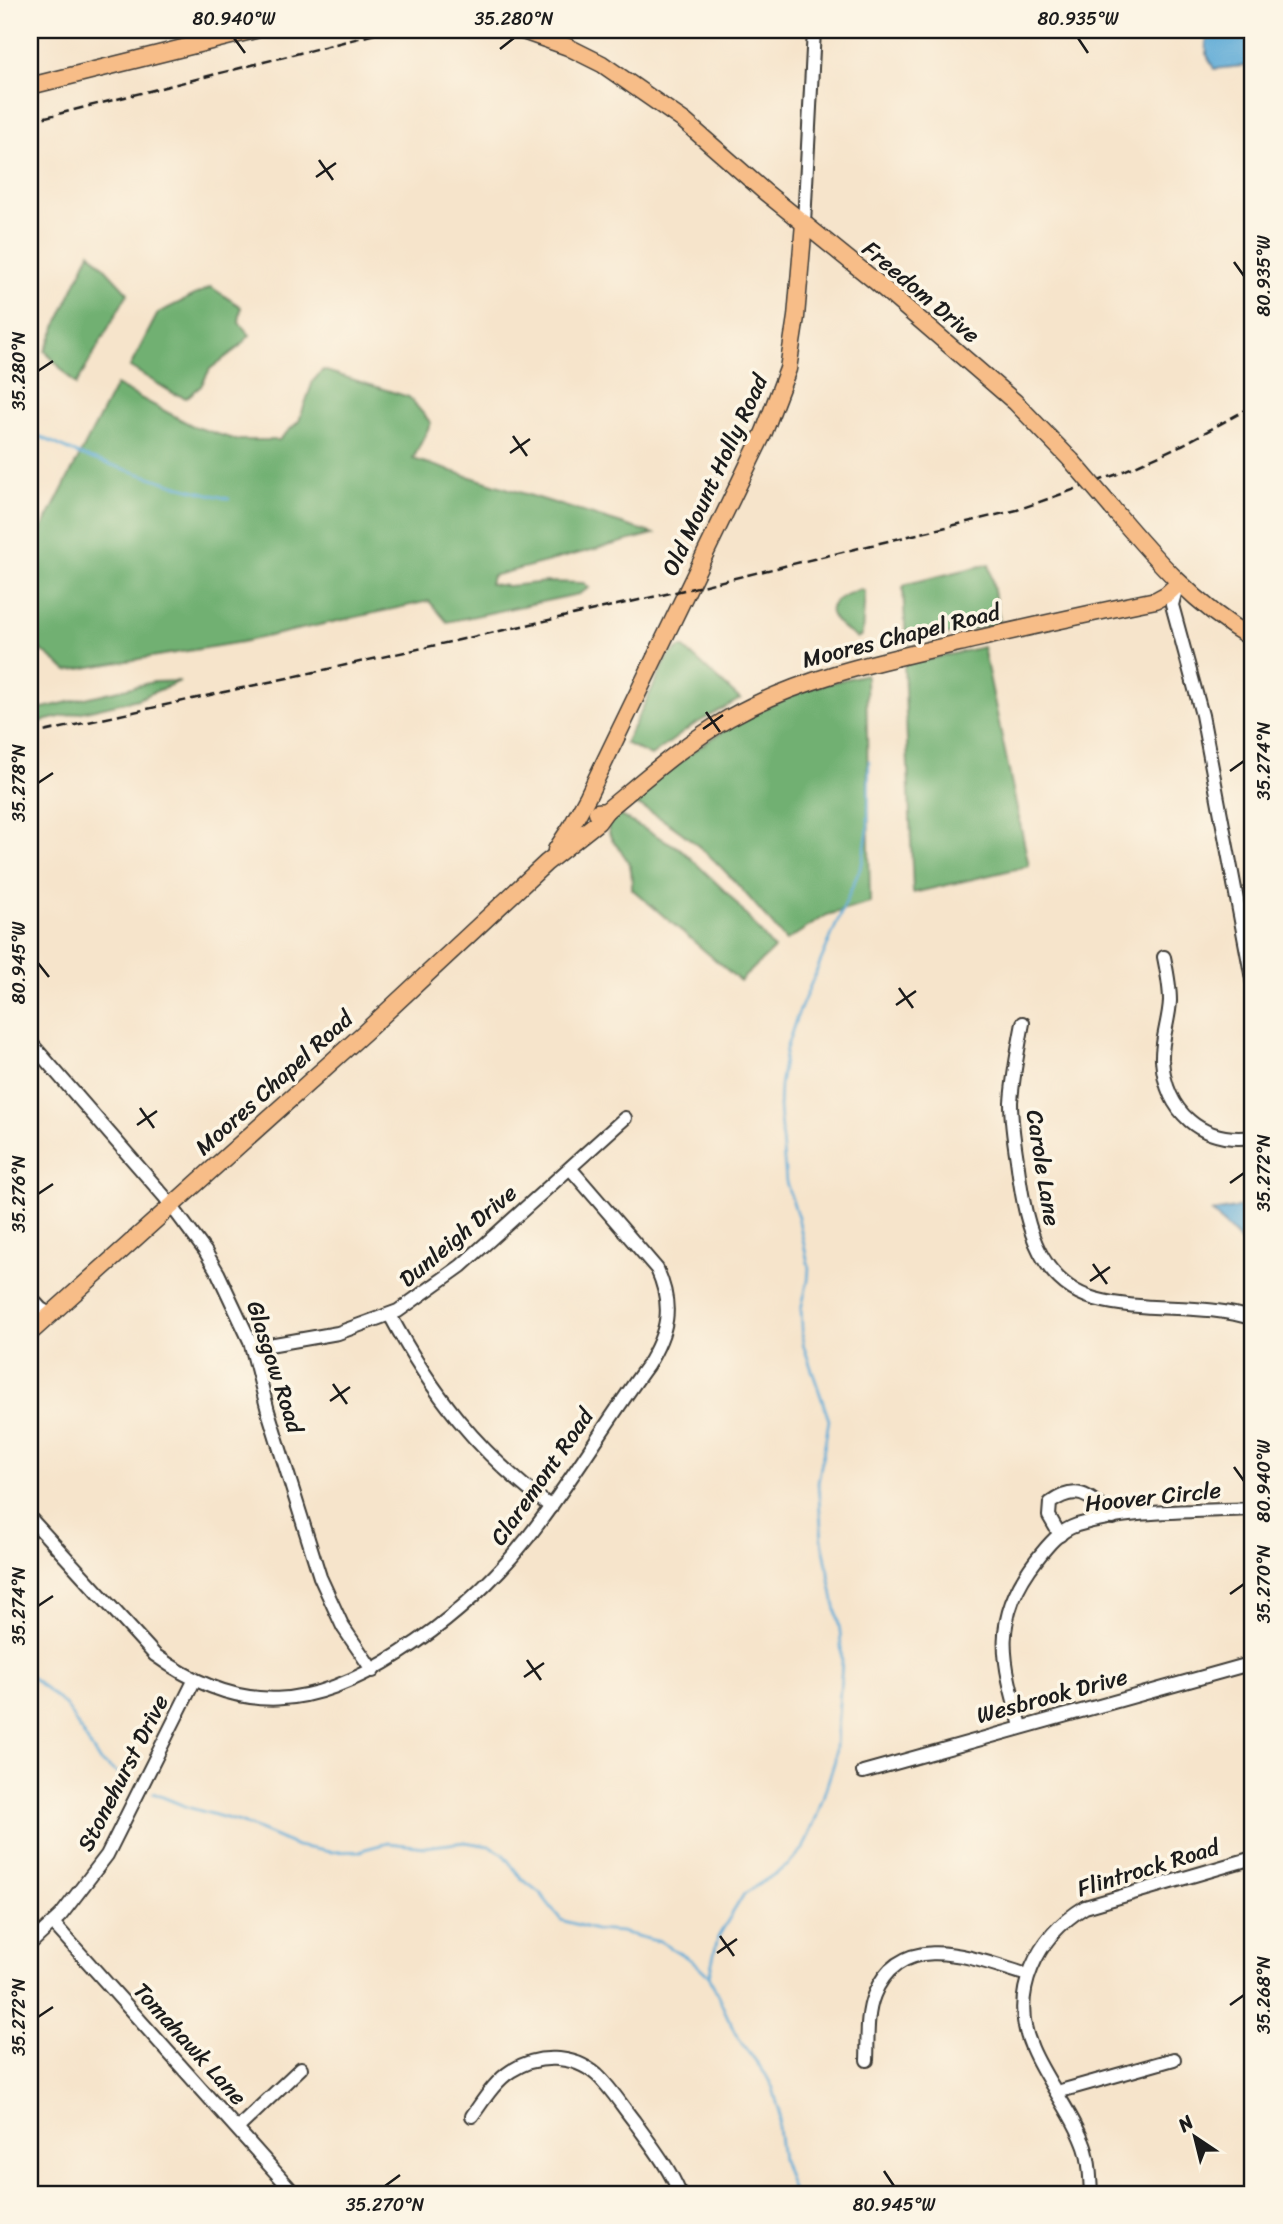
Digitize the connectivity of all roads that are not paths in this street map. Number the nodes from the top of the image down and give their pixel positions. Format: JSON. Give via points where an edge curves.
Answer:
{"nodes":[{"id":1,"x":255,"y":30,"type":"edge"},
{"id":2,"x":520,"y":30,"type":"edge"},
{"id":3,"x":814,"y":30,"type":"edge"},
{"id":4,"x":30,"y":86,"type":"edge"},
{"id":5,"x":804,"y":223,"type":"junction"},
{"id":6,"x":1179,"y":583,"type":"junction"},
{"id":7,"x":1253,"y":639,"type":"edge"},
{"id":8,"x":582,"y":807,"type":"junction"},
{"id":9,"x":606,"y":811,"type":"junction"},
{"id":10,"x":546,"y":863,"type":"junction"},
{"id":11,"x":1164,"y":957,"type":"dead end"},
{"id":12,"x":1253,"y":984,"type":"edge"},
{"id":13,"x":1023,"y":1023,"type":"dead end"},
{"id":14,"x":30,"y":1042,"type":"edge"},
{"id":15,"x":625,"y":1118,"type":"dead end"},
{"id":16,"x":1253,"y":1138,"type":"edge"},
{"id":17,"x":570,"y":1168,"type":"junction"},
{"id":18,"x":172,"y":1205,"type":"junction"},
{"id":19,"x":30,"y":1297,"type":"edge"},
{"id":20,"x":50,"y":1314,"type":"junction"},
{"id":21,"x":390,"y":1315,"type":"junction"},
{"id":22,"x":1253,"y":1319,"type":"edge"},
{"id":23,"x":30,"y":1333,"type":"edge"},
{"id":24,"x":252,"y":1348,"type":"junction"},
{"id":25,"x":551,"y":1507,"type":"junction"},
{"id":26,"x":1253,"y":1509,"type":"edge"},
{"id":27,"x":30,"y":1518,"type":"edge"},
{"id":28,"x":1113,"y":1518,"type":"junction"},
{"id":29,"x":1060,"y":1535,"type":"junction"},
{"id":30,"x":1253,"y":1663,"type":"edge"},
{"id":31,"x":373,"y":1671,"type":"junction"},
{"id":32,"x":194,"y":1681,"type":"junction"},
{"id":33,"x":1021,"y":1726,"type":"junction"},
{"id":34,"x":863,"y":1772,"type":"dead end"},
{"id":35,"x":1253,"y":1858,"type":"edge"},
{"id":36,"x":53,"y":1923,"type":"junction"},
{"id":37,"x":30,"y":1944,"type":"edge"},
{"id":38,"x":1028,"y":1975,"type":"junction"},
{"id":39,"x":1174,"y":2059,"type":"dead end"},
{"id":40,"x":867,"y":2060,"type":"dead end"},
{"id":41,"x":301,"y":2068,"type":"dead end"},
{"id":42,"x":1057,"y":2092,"type":"junction"},
{"id":43,"x":472,"y":2116,"type":"dead end"},
{"id":44,"x":238,"y":2128,"type":"junction"},
{"id":45,"x":295,"y":2194,"type":"edge"},
{"id":46,"x":680,"y":2194,"type":"edge"},
{"id":47,"x":1091,"y":2194,"type":"edge"}],
"edges":[{"from":1,"to":4,"type":"main road"},
{"from":2,"to":5,"type":"main road","name":"Freedom Drive","via":[[568,47],[631,82]]},
{"from":3,"to":5,"type":"street","name":"Old Mount Holly Road"},
{"from":5,"to":6,"type":"main road","name":"Freedom Drive","bridge":true,"via":[[1014,402]]},
{"from":5,"to":8,"type":"main road","name":"Old Mount Holly Road","via":[[791,353],[780,395]]},
{"from":6,"to":7,"type":"main road","name":"Freedom Drive"},
{"from":6,"to":9,"type":"main road","name":"Moores Chapel Road","via":[[1156,600],[892,658],[786,690],[689,744]]},
{"from":6,"to":12,"type":"street","via":[[1172,605],[1202,715]]},
{"from":8,"to":9,"type":"main road"},
{"from":8,"to":10,"type":"main road","name":"Old Mount Holly Road"},
{"from":9,"to":10,"type":"main road","name":"Moores Chapel Road"},
{"from":10,"to":18,"type":"main road","name":"Moores Chapel Road"},
{"from":11,"to":16,"type":"street","via":[[1170,990],[1162,1060],[1167,1089],[1182,1113],[1201,1130],[1220,1137]]},
{"from":13,"to":22,"type":"street","name":"Carole Lane","via":[[1013,1085],[1013,1129],[1030,1232],[1045,1261],[1070,1287],[1097,1299]]},
{"from":14,"to":18,"type":"street","name":"Glasgow Road"},
{"from":15,"to":17,"type":"street","name":"Dunleigh Drive"},
{"from":17,"to":21,"type":"street","name":"Dunleigh Drive","via":[[452,1273]]},
{"from":17,"to":25,"type":"street","name":"Claremont Road","via":[[654,1263],[663,1282],[667,1311],[660,1345]]},
{"from":18,"to":20,"type":"main road","name":"Moores Chapel Road"},
{"from":18,"to":24,"type":"street","name":"Glasgow Road","via":[[218,1273]]},
{"from":19,"to":20,"type":"street"},
{"from":20,"to":23,"type":"main road","name":"Moores Chapel Road"},
{"from":21,"to":24,"type":"street","name":"Dunleigh Drive","via":[[338,1333]]},
{"from":21,"to":25,"type":"street","via":[[419,1367],[462,1426],[508,1473]]},
{"from":24,"to":31,"type":"street","name":"Glasgow Road","via":[[320,1577],[343,1627]]},
{"from":25,"to":31,"type":"street","name":"Claremont Road","via":[[516,1553],[470,1600]]},
{"from":26,"to":28,"type":"street","name":"Hoover Circle"},
{"from":27,"to":32,"type":"street","name":"Claremont Road","via":[[140,1640]]},
{"from":28,"to":29,"type":"street","name":"Hoover Circle","via":[[1074,1526]]},
{"from":28,"to":29,"type":"street","via":[[1076,1492],[1060,1496],[1050,1503],[1049,1516]]},
{"from":29,"to":33,"type":"street","name":"Hoover Circle","via":[[1026,1573],[1006,1619],[1003,1652]]},
{"from":30,"to":33,"type":"street","name":"Wesbrook Drive"},
{"from":31,"to":32,"type":"street","name":"Claremont Road","via":[[327,1691],[290,1698],[233,1694]]},
{"from":32,"to":36,"type":"street","name":"Stonehurst Drive","via":[[107,1855]]},
{"from":33,"to":34,"type":"street","name":"Wesbrook Drive"},
{"from":35,"to":38,"type":"street","name":"Flintrock Road","via":[[1085,1907],[1051,1934]]},
{"from":36,"to":37,"type":"street","name":"Stonehurst Drive"},
{"from":36,"to":44,"type":"street","name":"Tomahawk Lane"},
{"from":38,"to":40,"type":"street","via":[[948,1952],[908,1959],[891,1971],[874,1996]]},
{"from":38,"to":42,"type":"street","name":"Flintrock Road","via":[[1023,2011],[1028,2038]]},
{"from":39,"to":42,"type":"street"},
{"from":41,"to":44,"type":"street"},
{"from":42,"to":47,"type":"street","name":"Flintrock Road","via":[[1083,2143]]},
{"from":43,"to":46,"type":"street","via":[[498,2083],[522,2065],[539,2059],[579,2064],[609,2088],[660,2157]]},
{"from":44,"to":45,"type":"street","name":"Tomahawk Lane"}]}
